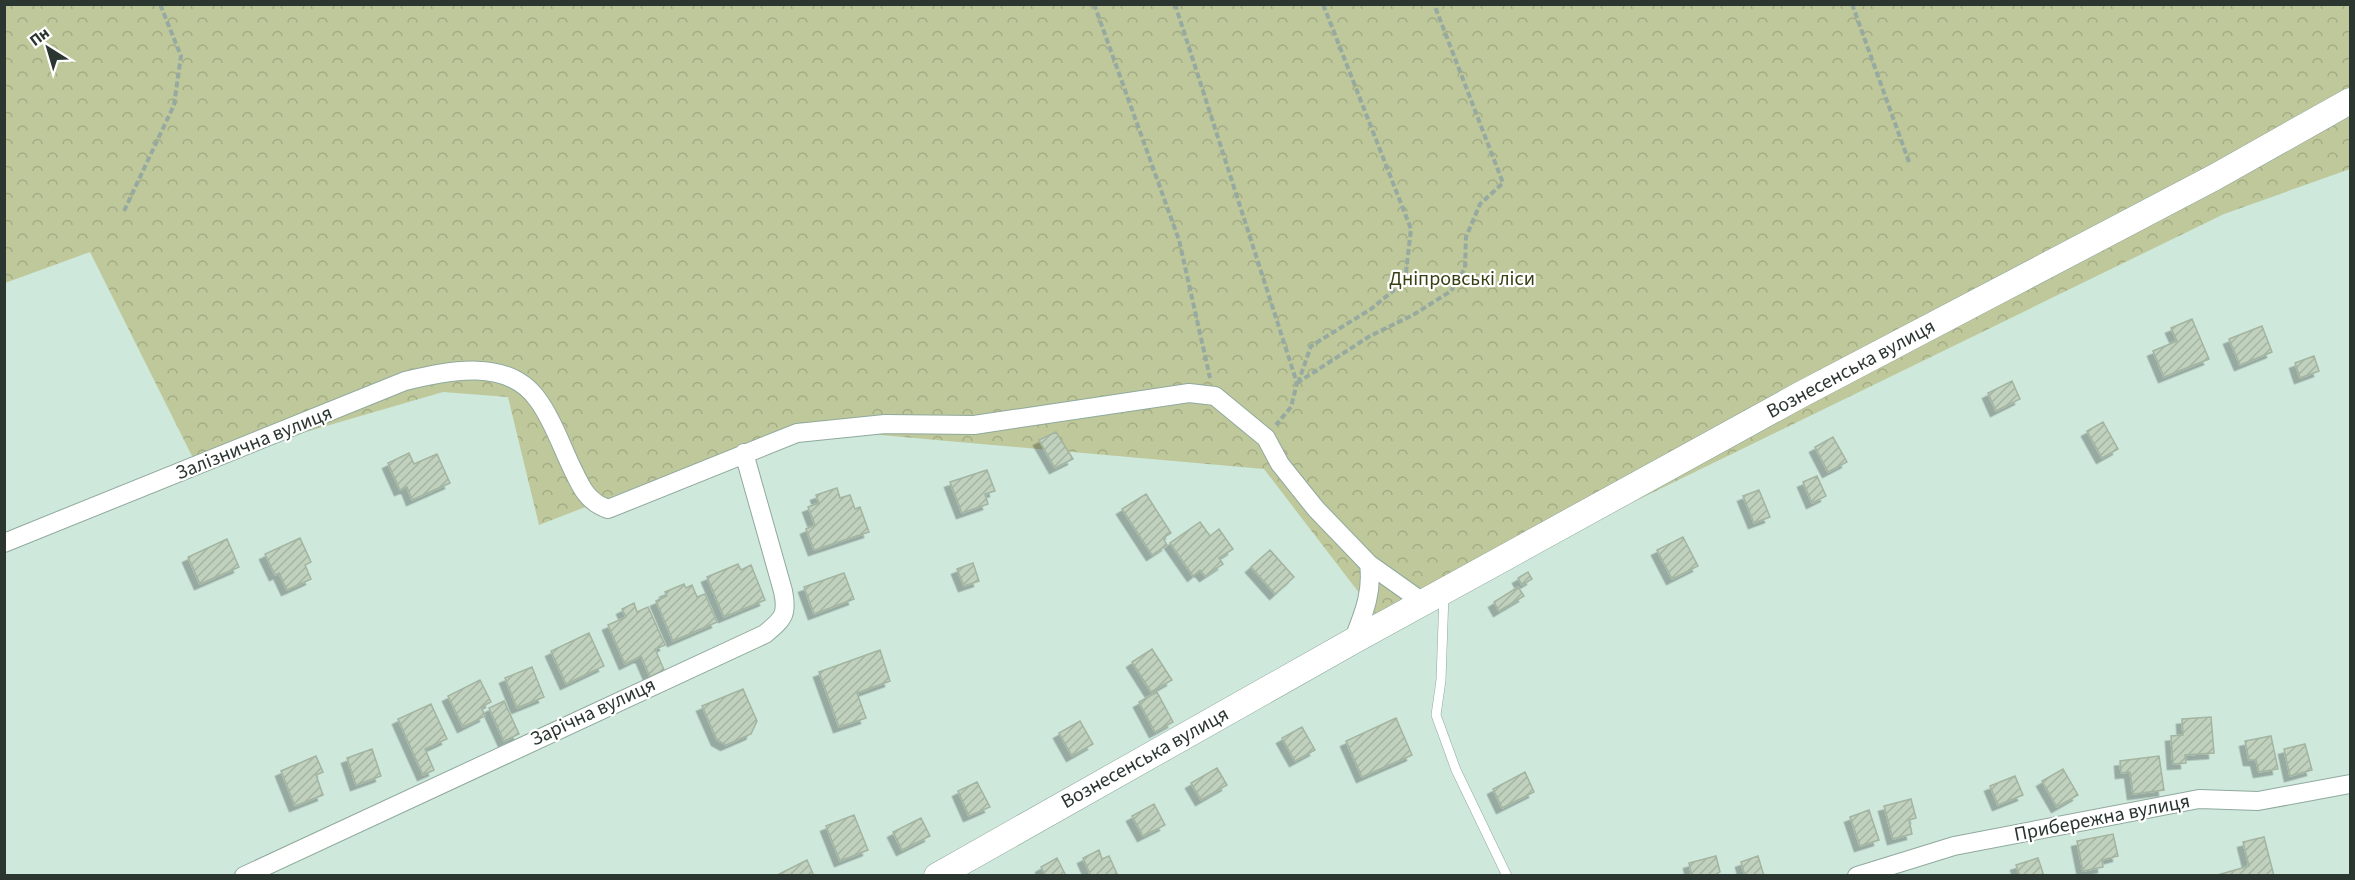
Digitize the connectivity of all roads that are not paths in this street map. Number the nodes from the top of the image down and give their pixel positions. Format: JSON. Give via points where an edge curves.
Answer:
{"nodes":[{"id":1,"x":2350,"y":100,"type":"edge"},
{"id":2,"x":744,"y":453,"type":"junction"},
{"id":3,"x":4,"y":543,"type":"edge"},
{"id":4,"x":1369,"y":564,"type":"junction"},
{"id":5,"x":1434,"y":598,"type":"junction"},
{"id":6,"x":1353,"y":641,"type":"junction"},
{"id":7,"x":2350,"y":784,"type":"edge"},
{"id":8,"x":244,"y":876,"type":"edge"},
{"id":9,"x":937,"y":876,"type":"edge"},
{"id":10,"x":1507,"y":876,"type":"edge"},
{"id":11,"x":1857,"y":876,"type":"edge"}],
"edges":[{"from":1,"to":5,"type":"main road","name":"Вознесенська вулиця","via":[[2215,177],[1800,395]]},
{"from":2,"to":3,"type":"street","name":"Залізнична вулиця","via":[[608,509],[593,504],[582,490],[540,401],[528,387],[508,376],[480,370],[446,371],[405,381]]},
{"from":2,"to":4,"type":"street","via":[[797,433],[885,424],[974,425],[1189,393],[1215,396],[1266,438],[1280,464],[1316,509]]},
{"from":2,"to":8,"type":"street","name":"Зарічна вулиця","via":[[783,591],[786,605],[782,620],[765,634]]},
{"from":4,"to":5,"type":"street"},
{"from":4,"to":6,"type":"street","via":[[1372,583],[1368,603]]},
{"from":5,"to":6,"type":"main road","name":"Вознесенська вулиця"},
{"from":5,"to":10,"type":"lane","via":[[1442,680],[1436,715],[1456,770]]},
{"from":6,"to":9,"type":"main road","name":"Вознесенська вулиця"},
{"from":7,"to":11,"type":"street","name":"Прибережна вулиця","via":[[2258,801],[2199,799],[1954,846]]}]}
